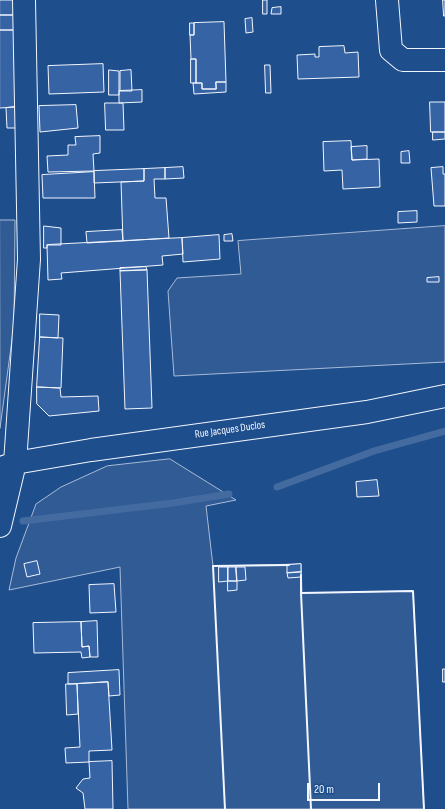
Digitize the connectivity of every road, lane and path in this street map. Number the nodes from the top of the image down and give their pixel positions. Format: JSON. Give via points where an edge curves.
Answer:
{"nodes":[{"id":1,"x":24,"y":0,"type":"edge"},
{"id":2,"x":387,"y":0,"type":"edge"},
{"id":3,"x":445,"y":60,"type":"edge"},
{"id":4,"x":445,"y":396,"type":"edge"},
{"id":5,"x":7,"y":466,"type":"edge"},
{"id":6,"x":0,"y":526,"type":"edge"}],
"edges":[{"from":1,"to":5,"type":"street","via":[[29,258]]},
{"from":2,"to":3,"type":"street","via":[[391,50],[396,56],[403,60]]},
{"from":4,"to":5,"type":"street","name":"Rue Jacques Duclos","via":[[367,412],[189,436]]},
{"from":5,"to":6,"type":"street"}]}
